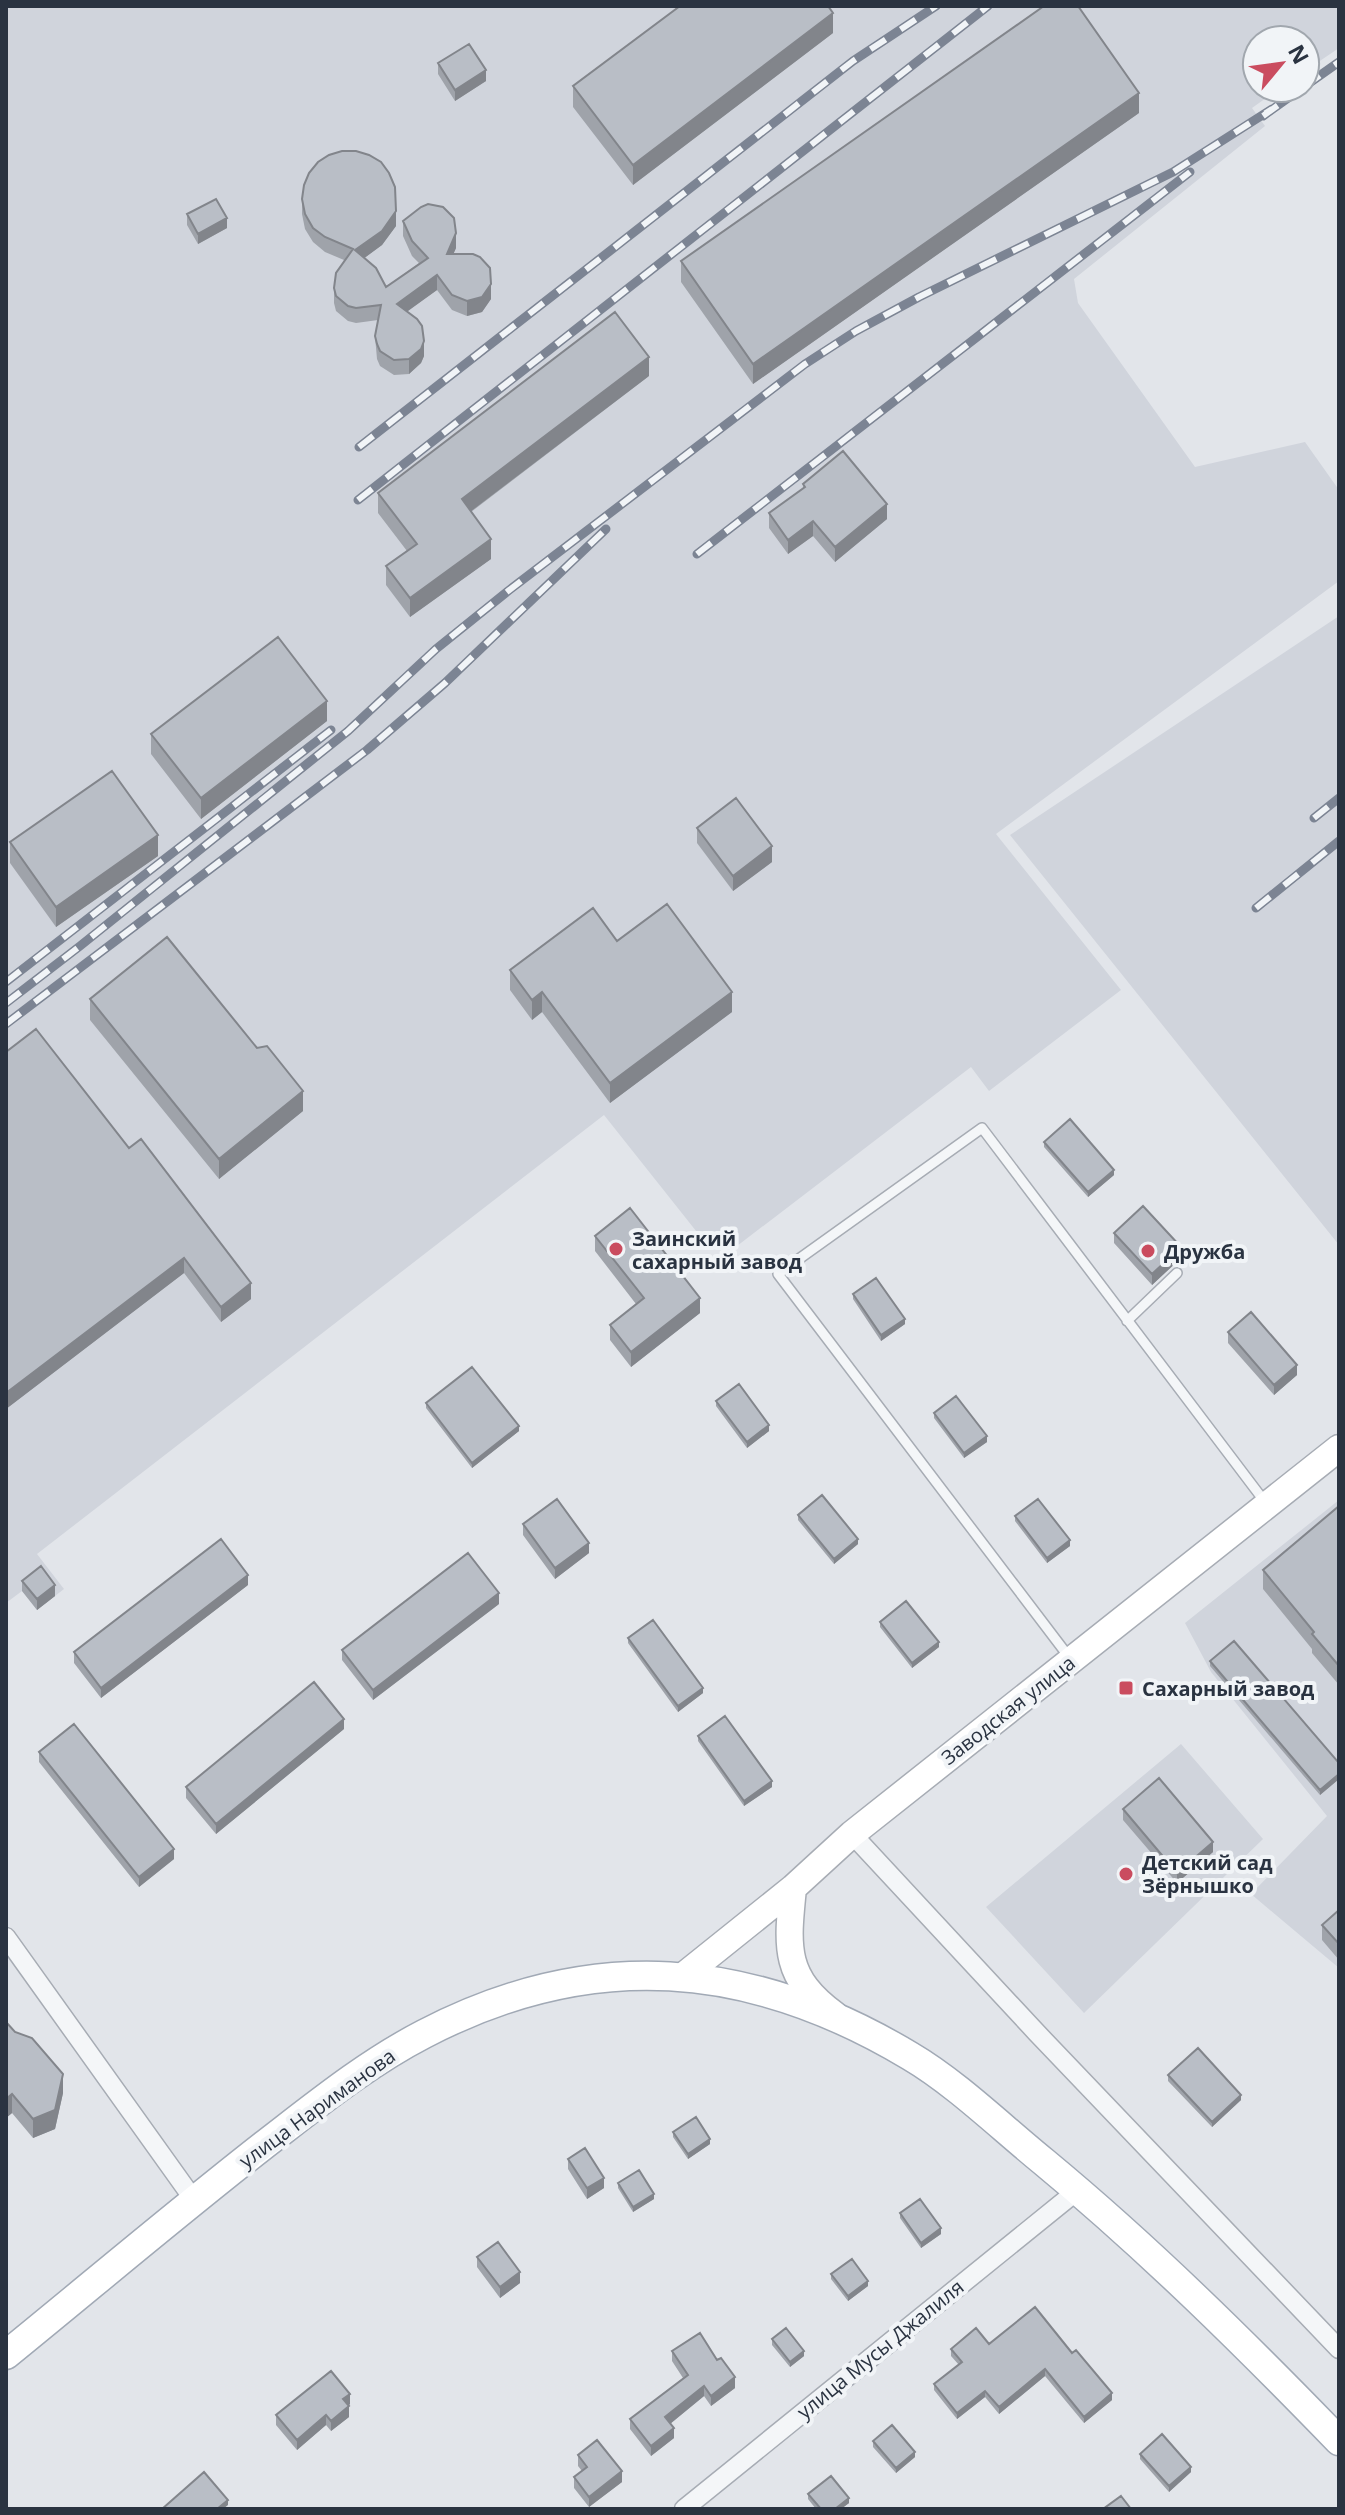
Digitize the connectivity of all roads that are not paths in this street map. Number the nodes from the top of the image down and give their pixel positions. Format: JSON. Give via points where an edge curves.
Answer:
{"nodes":[{"id":1,"x":1177,"y":1273,"type":"dead end"},
{"id":2,"x":1127,"y":1321,"type":"junction"},
{"id":3,"x":1339,"y":1448,"type":"edge"},
{"id":4,"x":1267,"y":1505,"type":"junction"},
{"id":5,"x":1071,"y":1660,"type":"junction"},
{"id":6,"x":852,"y":1834,"type":"junction"},
{"id":7,"x":793,"y":1888,"type":"junction"},
{"id":8,"x":6,"y":1937,"type":"edge"},
{"id":9,"x":682,"y":1977,"type":"junction"},
{"id":10,"x":837,"y":2017,"type":"junction"},
{"id":11,"x":1078,"y":2190,"type":"junction"},
{"id":12,"x":194,"y":2200,"type":"junction"},
{"id":13,"x":1339,"y":2349,"type":"edge"},
{"id":14,"x":6,"y":2355,"type":"edge"},
{"id":15,"x":1339,"y":2441,"type":"edge"},
{"id":16,"x":684,"y":2509,"type":"edge"}],
"edges":[{"from":1,"to":2,"type":"lane"},
{"from":2,"to":4,"type":"lane"},
{"from":2,"to":5,"type":"lane","via":[[982,1128],[778,1274]]},
{"from":3,"to":4,"type":"main road","name":"Заводская улица"},
{"from":4,"to":5,"type":"main road","name":"Заводская улица"},
{"from":5,"to":6,"type":"main road","name":"Заводская улица"},
{"from":6,"to":7,"type":"main road","name":"Заводская улица"},
{"from":6,"to":13,"type":"street"},
{"from":7,"to":9,"type":"main road","name":"Заводская улица"},
{"from":7,"to":10,"type":"main road","via":[[788,1942],[793,1963],[815,2001]]},
{"from":8,"to":12,"type":"street"},
{"from":9,"to":10,"type":"main road","name":"улица Нариманова","via":[[766,1992]]},
{"from":9,"to":12,"type":"main road","name":"улица Нариманова","via":[[575,1981],[466,2014],[346,2082]]},
{"from":10,"to":11,"type":"main road","name":"улица Нариманова","via":[[912,2057]]},
{"from":11,"to":15,"type":"main road","name":"улица Нариманова"},
{"from":11,"to":16,"type":"street","name":"улица Мусы Джалиля"},
{"from":12,"to":14,"type":"main road","name":"улица Нариманова"}]}
